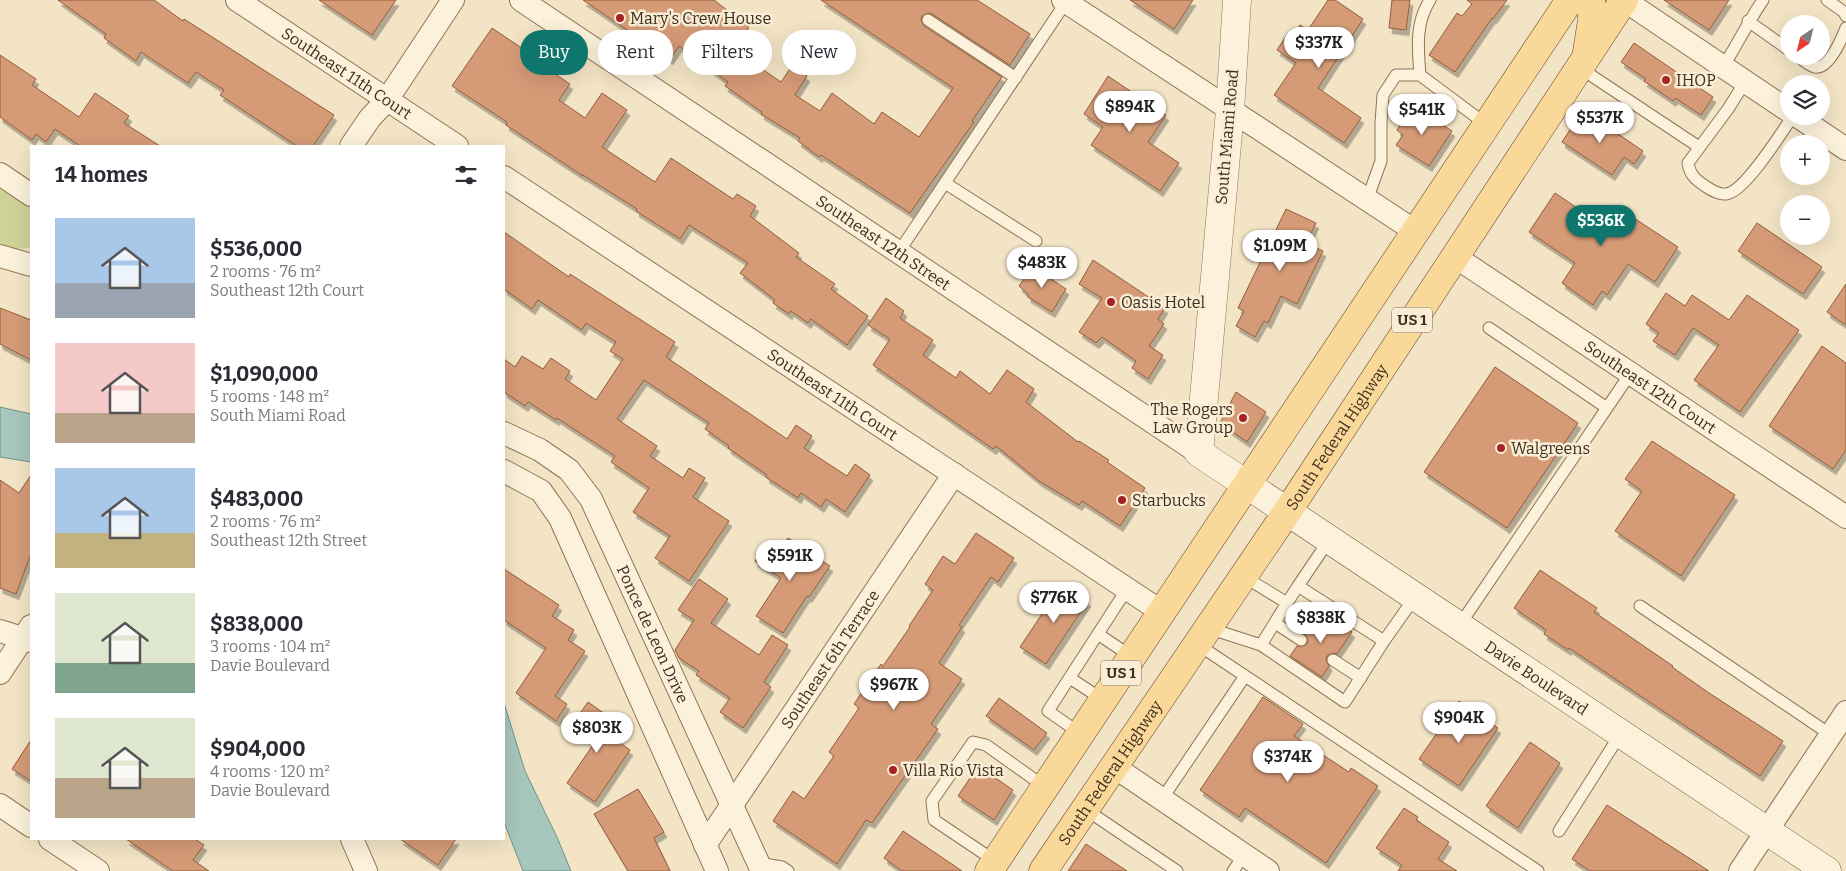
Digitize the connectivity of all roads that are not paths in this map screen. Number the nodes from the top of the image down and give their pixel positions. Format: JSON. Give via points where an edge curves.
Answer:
{"nodes":[{"id":1,"x":237,"y":0,"type":"edge"},
{"id":2,"x":453,"y":0,"type":"edge"},
{"id":3,"x":521,"y":0,"type":"edge"},
{"id":4,"x":1237,"y":0,"type":"edge"},
{"id":5,"x":1430,"y":0,"type":"edge"},
{"id":6,"x":1570,"y":0,"type":"edge"},
{"id":7,"x":1591,"y":0,"type":"edge"},
{"id":8,"x":1624,"y":0,"type":"edge"},
{"id":9,"x":1763,"y":0,"type":"edge"},
{"id":10,"x":1827,"y":0,"type":"edge"},
{"id":11,"x":1065,"y":1,"type":"edge"},
{"id":12,"x":1846,"y":16,"type":"edge"},
{"id":13,"x":928,"y":20,"type":"dead end"},
{"id":14,"x":1748,"y":21,"type":"junction"},
{"id":15,"x":1846,"y":28,"type":"edge"},
{"id":16,"x":1780,"y":44,"type":"edge"},
{"id":17,"x":1830,"y":58,"type":"edge"},
{"id":18,"x":1583,"y":63,"type":"junction"},
{"id":19,"x":1812,"y":65,"type":"edge"},
{"id":20,"x":1824,"y":65,"type":"edge"},
{"id":21,"x":1723,"y":67,"type":"junction"},
{"id":22,"x":1420,"y":75,"type":"junction"},
{"id":23,"x":1016,"y":78,"type":"junction"},
{"id":24,"x":1745,"y":82,"type":"junction"},
{"id":25,"x":387,"y":100,"type":"junction"},
{"id":26,"x":1780,"y":105,"type":"edge"},
{"id":27,"x":1230,"y":110,"type":"junction"},
{"id":28,"x":1486,"y":125,"type":"junction"},
{"id":29,"x":1786,"y":125,"type":"edge"},
{"id":30,"x":1810,"y":125,"type":"edge"},
{"id":31,"x":352,"y":145,"type":"edge"},
{"id":32,"x":455,"y":145,"type":"edge"},
{"id":33,"x":1699,"y":147,"type":"junction"},
{"id":34,"x":1846,"y":149,"type":"edge"},
{"id":35,"x":0,"y":174,"type":"edge"},
{"id":36,"x":505,"y":178,"type":"edge"},
{"id":37,"x":945,"y":183,"type":"junction"},
{"id":38,"x":30,"y":194,"type":"edge"},
{"id":39,"x":1367,"y":200,"type":"junction"},
{"id":40,"x":1415,"y":231,"type":"junction"},
{"id":41,"x":1036,"y":241,"type":"dead end"},
{"id":42,"x":898,"y":253,"type":"junction"},
{"id":43,"x":0,"y":256,"type":"edge"},
{"id":44,"x":1454,"y":256,"type":"junction"},
{"id":45,"x":30,"y":263,"type":"edge"},
{"id":46,"x":1489,"y":328,"type":"dead end"},
{"id":47,"x":1630,"y":374,"type":"junction"},
{"id":48,"x":1607,"y":408,"type":"junction"},
{"id":49,"x":505,"y":433,"type":"edge"},
{"id":50,"x":1198,"y":453,"type":"junction"},
{"id":51,"x":505,"y":471,"type":"edge"},
{"id":52,"x":954,"y":474,"type":"junction"},
{"id":53,"x":1246,"y":484,"type":"junction"},
{"id":54,"x":1287,"y":512,"type":"junction"},
{"id":55,"x":1846,"y":517,"type":"edge"},
{"id":56,"x":1329,"y":540,"type":"junction"},
{"id":57,"x":1243,"y":576,"type":"junction"},
{"id":58,"x":1298,"y":586,"type":"junction"},
{"id":59,"x":1127,"y":589,"type":"junction"},
{"id":60,"x":1415,"y":597,"type":"junction"},
{"id":61,"x":1287,"y":603,"type":"junction"},
{"id":62,"x":1640,"y":606,"type":"dead end"},
{"id":63,"x":1162,"y":612,"type":"junction"},
{"id":64,"x":1275,"y":623,"type":"junction"},
{"id":65,"x":1459,"y":626,"type":"junction"},
{"id":66,"x":0,"y":631,"type":"edge"},
{"id":67,"x":1098,"y":634,"type":"junction"},
{"id":68,"x":29,"y":635,"type":"edge"},
{"id":69,"x":1202,"y":636,"type":"junction"},
{"id":70,"x":1301,"y":640,"type":"dead end"},
{"id":71,"x":1384,"y":642,"type":"junction"},
{"id":72,"x":1261,"y":646,"type":"junction"},
{"id":73,"x":1132,"y":657,"type":"junction"},
{"id":74,"x":1333,"y":660,"type":"dead end"},
{"id":75,"x":0,"y":673,"type":"edge"},
{"id":76,"x":1245,"y":676,"type":"junction"},
{"id":77,"x":1070,"y":678,"type":"junction"},
{"id":78,"x":1361,"y":678,"type":"junction"},
{"id":79,"x":1103,"y":700,"type":"junction"},
{"id":80,"x":1845,"y":715,"type":"edge"},
{"id":81,"x":1621,"y":733,"type":"junction"},
{"id":82,"x":1081,"y":734,"type":"junction"},
{"id":83,"x":1830,"y":735,"type":"junction"},
{"id":84,"x":1113,"y":766,"type":"junction"},
{"id":85,"x":1045,"y":787,"type":"junction"},
{"id":86,"x":1162,"y":800,"type":"junction"},
{"id":87,"x":0,"y":805,"type":"edge"},
{"id":88,"x":732,"y":806,"type":"junction"},
{"id":89,"x":1084,"y":809,"type":"junction"},
{"id":90,"x":30,"y":825,"type":"edge"},
{"id":91,"x":1767,"y":830,"type":"junction"},
{"id":92,"x":1559,"y":831,"type":"dead end"},
{"id":93,"x":52,"y":840,"type":"edge"},
{"id":94,"x":352,"y":840,"type":"edge"},
{"id":95,"x":705,"y":845,"type":"junction"},
{"id":96,"x":1239,"y":863,"type":"edge"},
{"id":97,"x":992,"y":866,"type":"edge"},
{"id":98,"x":760,"y":867,"type":"edge"},
{"id":99,"x":98,"y":871,"type":"edge"},
{"id":100,"x":366,"y":871,"type":"edge"},
{"id":101,"x":717,"y":871,"type":"edge"},
{"id":102,"x":788,"y":871,"type":"edge"},
{"id":103,"x":1043,"y":871,"type":"edge"},
{"id":104,"x":1176,"y":871,"type":"edge"},
{"id":105,"x":1268,"y":871,"type":"edge"},
{"id":106,"x":1538,"y":871,"type":"edge"},
{"id":107,"x":1740,"y":871,"type":"edge"},
{"id":108,"x":1827,"y":871,"type":"edge"}],
"edges":[{"from":1,"to":25,"type":"street","name":"Southeast 11th Court"},
{"from":2,"to":25,"type":"street"},
{"from":3,"to":42,"type":"street","name":"Southeast 12th Street"},
{"from":4,"to":27,"type":"main road","name":"South Miami Road"},
{"from":5,"to":22,"type":"lane","via":[[1420,24]]},
{"from":6,"to":28,"type":"main road","number":"US 1"},
{"from":7,"to":18,"type":"main road","via":[[1592,20]]},
{"from":8,"to":18,"type":"main road","name":"South Federal Highway","number":"US 1"},
{"from":8,"to":21,"type":"street"},
{"from":9,"to":14,"type":"lane"},
{"from":10,"to":12,"type":"lane"},
{"from":11,"to":23,"type":"lane"},
{"from":11,"to":27,"type":"street"},
{"from":13,"to":23,"type":"lane"},
{"from":14,"to":16,"type":"lane"},
{"from":14,"to":21,"type":"lane"},
{"from":15,"to":17,"type":"lane"},
{"from":18,"to":33,"type":"lane"},
{"from":18,"to":44,"type":"main road","name":"South Federal Highway","number":"US 1"},
{"from":19,"to":20,"type":"lane"},
{"from":21,"to":24,"type":"street"},
{"from":22,"to":28,"type":"lane"},
{"from":22,"to":39,"type":"lane","via":[[1396,75],[1384,95],[1381,161]]},
{"from":23,"to":37,"type":"lane"},
{"from":24,"to":26,"type":"street"},
{"from":24,"to":33,"type":"lane"},
{"from":25,"to":31,"type":"street"},
{"from":25,"to":32,"type":"street","name":"Southeast 11th Court"},
{"from":27,"to":39,"type":"street"},
{"from":27,"to":50,"type":"main road","name":"South Miami Road"},
{"from":28,"to":40,"type":"main road","number":"US 1"},
{"from":29,"to":33,"type":"lane","via":[[1746,181],[1727,194],[1708,188],[1690,173],[1688,163]]},
{"from":30,"to":34,"type":"street"},
{"from":35,"to":38,"type":"street"},
{"from":36,"to":52,"type":"street","name":"Southeast 11th Court"},
{"from":37,"to":41,"type":"lane"},
{"from":37,"to":42,"type":"lane"},
{"from":39,"to":40,"type":"street"},
{"from":40,"to":53,"type":"main road","number":"US 1"},
{"from":42,"to":50,"type":"street","name":"Southeast 12th Street"},
{"from":43,"to":45,"type":"street"},
{"from":44,"to":47,"type":"street","name":"Southeast 12th Court"},
{"from":44,"to":54,"type":"main road","name":"South Federal Highway","number":"US 1"},
{"from":46,"to":48,"type":"lane"},
{"from":47,"to":48,"type":"lane"},
{"from":47,"to":55,"type":"street","name":"Southeast 12th Court"},
{"from":48,"to":65,"type":"lane"},
{"from":49,"to":88,"type":"street","name":"Ponce de Leon Drive","via":[[540,450],[569,470],[591,499]]},
{"from":50,"to":53,"type":"main road","name":"Southeast 12th Street"},
{"from":51,"to":95,"type":"street","via":[[541,492],[560,518]]},
{"from":52,"to":59,"type":"street","name":"Southeast 11th Court"},
{"from":52,"to":88,"type":"street","name":"Southeast 6th Terrace"},
{"from":53,"to":54,"type":"main road","name":"Davie Boulevard"},
{"from":53,"to":63,"type":"main road","number":"US 1"},
{"from":54,"to":56,"type":"main road","name":"Davie Boulevard"},
{"from":54,"to":57,"type":"main road","name":"South Federal Highway","number":"US 1"},
{"from":56,"to":58,"type":"lane"},
{"from":56,"to":60,"type":"main road","name":"Davie Boulevard"},
{"from":57,"to":61,"type":"lane"},
{"from":57,"to":69,"type":"main road","name":"South Federal Highway","number":"US 1"},
{"from":58,"to":61,"type":"lane"},
{"from":58,"to":71,"type":"lane"},
{"from":59,"to":63,"type":"street","name":"Southeast 11th Court"},
{"from":59,"to":67,"type":"lane"},
{"from":60,"to":65,"type":"main road","name":"Davie Boulevard"},
{"from":60,"to":71,"type":"lane"},
{"from":61,"to":64,"type":"lane"},
{"from":62,"to":83,"type":"lane"},
{"from":63,"to":73,"type":"main road","number":"US 1"},
{"from":64,"to":70,"type":"lane"},
{"from":64,"to":72,"type":"lane"},
{"from":65,"to":81,"type":"main road","name":"Davie Boulevard"},
{"from":66,"to":68,"type":"street"},
{"from":67,"to":73,"type":"lane"},
{"from":67,"to":77,"type":"lane"},
{"from":68,"to":75,"type":"street"},
{"from":69,"to":72,"type":"lane"},
{"from":69,"to":76,"type":"lane"},
{"from":69,"to":84,"type":"main road","name":"South Federal Highway","number":"US 1"},
{"from":71,"to":78,"type":"lane"},
{"from":72,"to":78,"type":"lane","via":[[1345,702]]},
{"from":73,"to":79,"type":"main road","number":"US 1"},
{"from":74,"to":78,"type":"lane"},
{"from":76,"to":86,"type":"lane"},
{"from":76,"to":106,"type":"lane"},
{"from":77,"to":79,"type":"lane"},
{"from":77,"to":82,"type":"lane","via":[[1048,711]]},
{"from":79,"to":82,"type":"main road","number":"US 1"},
{"from":80,"to":83,"type":"street"},
{"from":81,"to":91,"type":"main road","name":"Davie Boulevard"},
{"from":81,"to":92,"type":"lane"},
{"from":82,"to":85,"type":"main road","number":"US 1"},
{"from":83,"to":91,"type":"street"},
{"from":84,"to":86,"type":"street"},
{"from":84,"to":89,"type":"main road","name":"South Federal Highway","number":"US 1"},
{"from":85,"to":97,"type":"main road","number":"US 1"},
{"from":85,"to":97,"type":"lane","via":[[986,745],[973,742],[932,801],[934,820]]},
{"from":86,"to":96,"type":"street"},
{"from":87,"to":90,"type":"street"},
{"from":88,"to":95,"type":"street","name":"Southeast 6th Terrace"},
{"from":88,"to":98,"type":"street","name":"Ponce de Leon Drive"},
{"from":89,"to":103,"type":"main road","name":"South Federal Highway","number":"US 1"},
{"from":89,"to":104,"type":"lane"},
{"from":91,"to":107,"type":"street"},
{"from":91,"to":108,"type":"main road","name":"Davie Boulevard"},
{"from":93,"to":99,"type":"street"},
{"from":94,"to":100,"type":"street"},
{"from":95,"to":101,"type":"street"},
{"from":96,"to":105,"type":"street"},
{"from":98,"to":102,"type":"lane","via":[[782,867]]}]}
